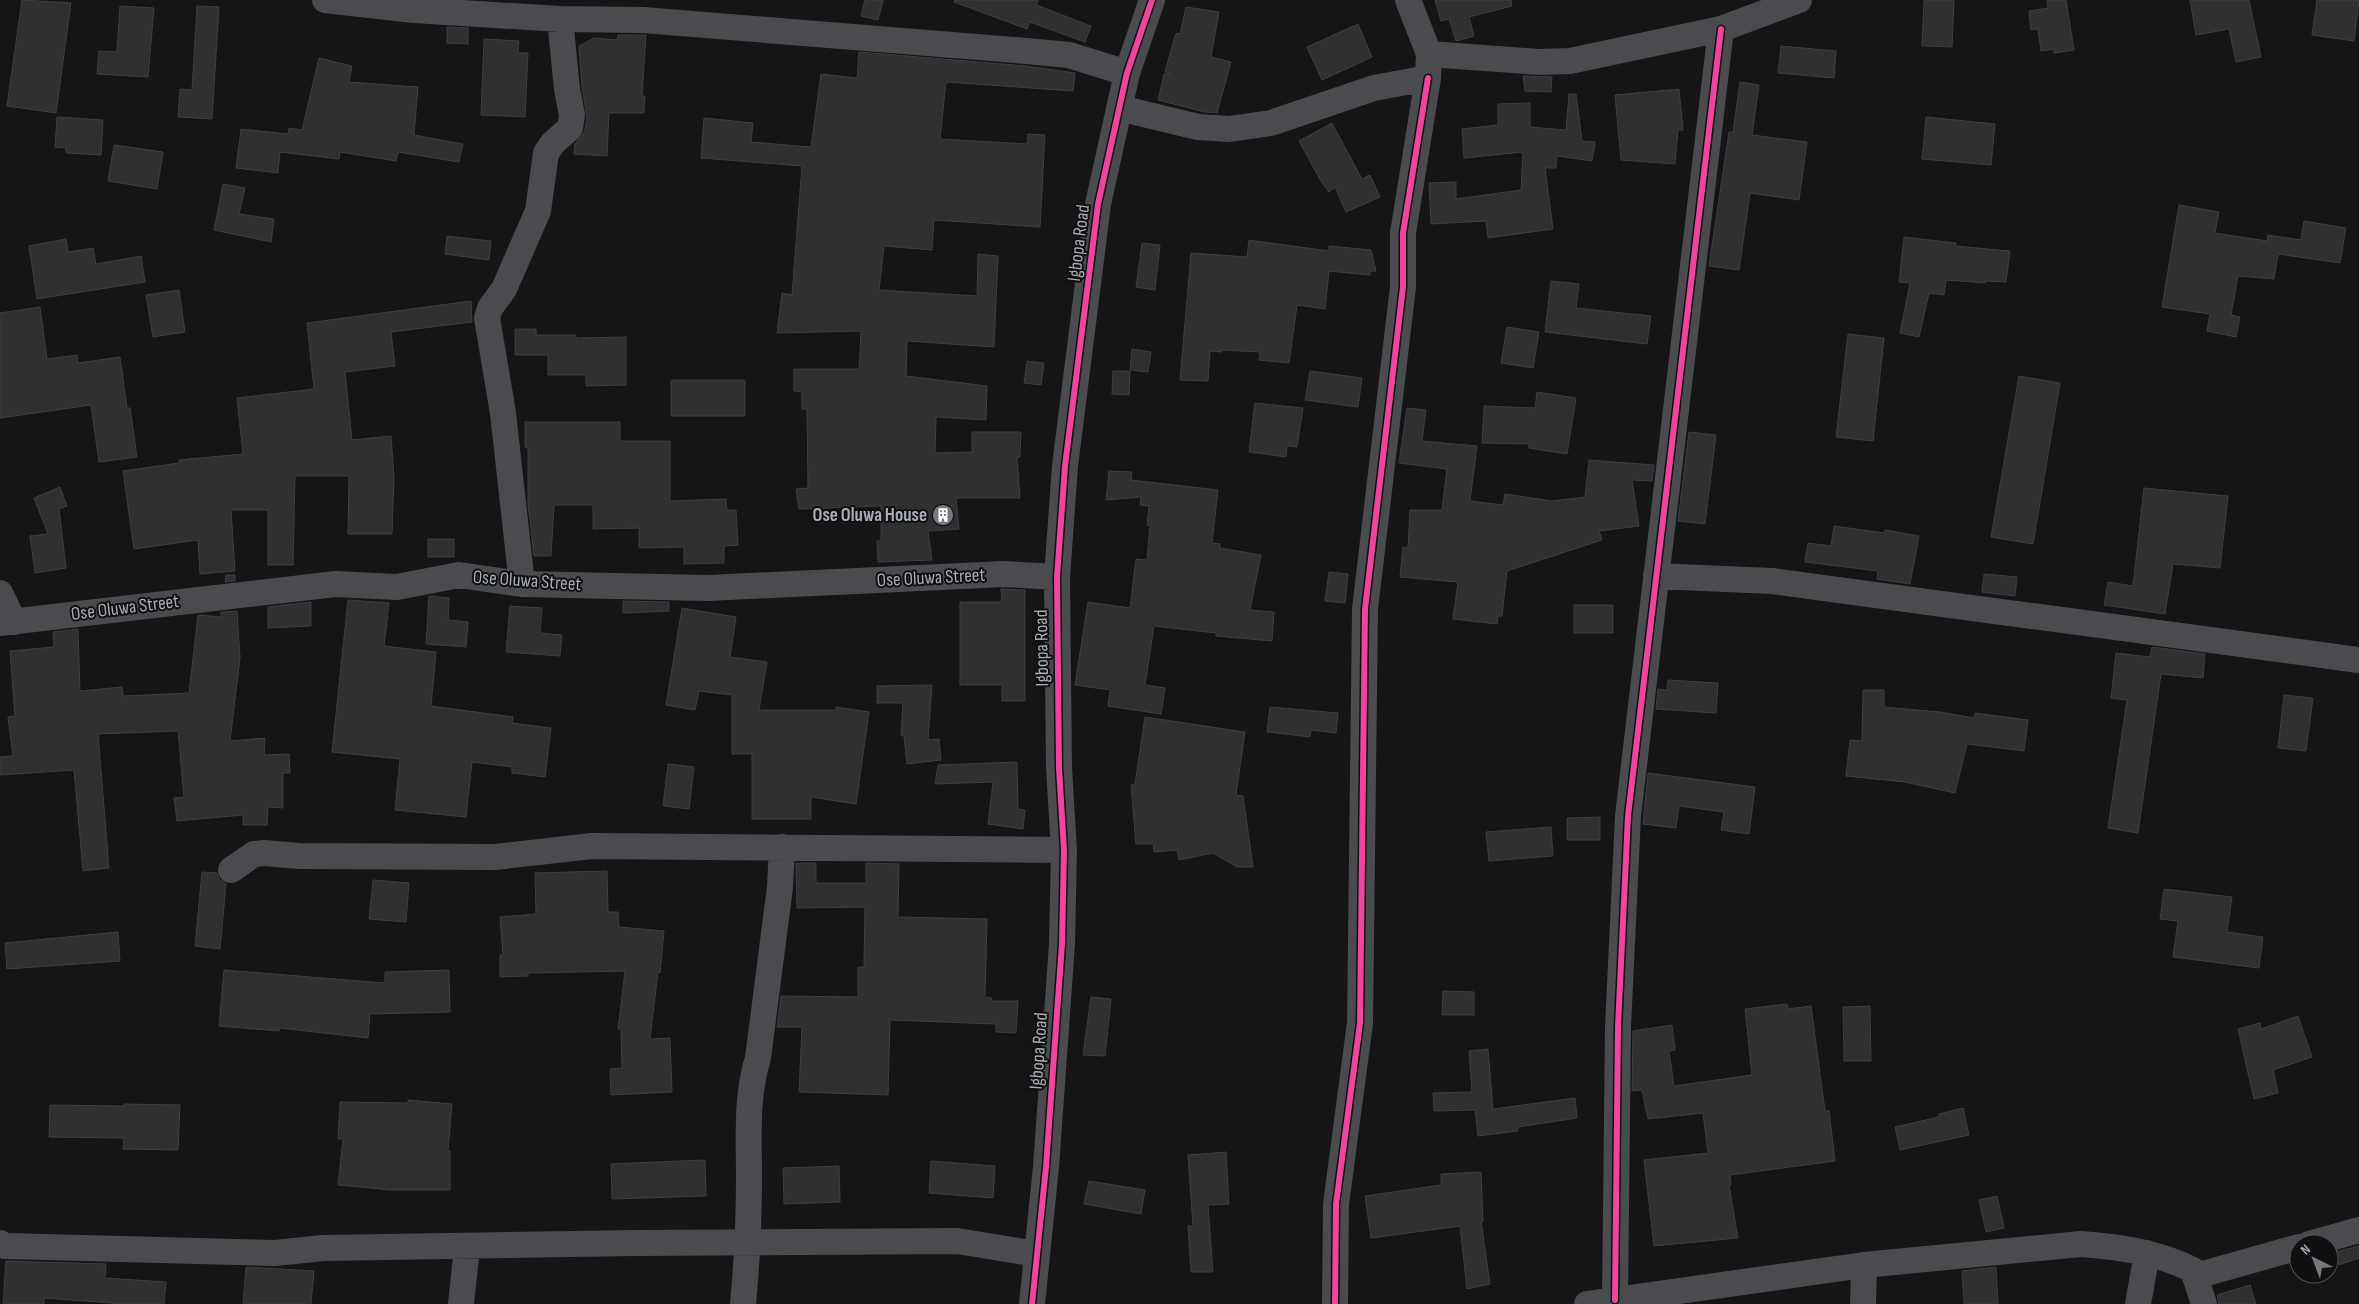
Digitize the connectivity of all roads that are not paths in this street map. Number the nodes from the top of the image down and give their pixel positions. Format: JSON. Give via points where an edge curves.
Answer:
{"nodes":[{"id":1,"x":325,"y":0,"type":"edge"},
{"id":2,"x":1152,"y":0,"type":"edge"},
{"id":3,"x":1408,"y":0,"type":"edge"},
{"id":4,"x":1799,"y":0,"type":"edge"},
{"id":5,"x":560,"y":19,"type":"junction"},
{"id":6,"x":1721,"y":29,"type":"junction"},
{"id":7,"x":1429,"y":66,"type":"junction"},
{"id":8,"x":1127,"y":73,"type":"junction"},
{"id":9,"x":1119,"y":108,"type":"junction"},
{"id":10,"x":1656,"y":576,"type":"junction"},
{"id":11,"x":1056,"y":578,"type":"junction"},
{"id":12,"x":522,"y":584,"type":"junction"},
{"id":13,"x":0,"y":593,"type":"edge"},
{"id":14,"x":7,"y":622,"type":"edge"},
{"id":15,"x":2359,"y":660,"type":"edge"},
{"id":16,"x":782,"y":847,"type":"junction"},
{"id":17,"x":1064,"y":850,"type":"junction"},
{"id":18,"x":231,"y":870,"type":"dead end"},
{"id":19,"x":2359,"y":1230,"type":"edge"},
{"id":20,"x":2339,"y":1236,"type":"edge"},
{"id":21,"x":0,"y":1243,"type":"edge"},
{"id":22,"x":748,"y":1243,"type":"junction"},
{"id":23,"x":466,"y":1246,"type":"junction"},
{"id":24,"x":2289,"y":1250,"type":"edge"},
{"id":25,"x":2147,"y":1253,"type":"junction"},
{"id":26,"x":1037,"y":1254,"type":"junction"},
{"id":27,"x":1864,"y":1265,"type":"junction"},
{"id":28,"x":2196,"y":1276,"type":"junction"},
{"id":29,"x":1598,"y":1303,"type":"edge"},
{"id":30,"x":461,"y":1304,"type":"edge"},
{"id":31,"x":743,"y":1304,"type":"edge"},
{"id":32,"x":1032,"y":1304,"type":"edge"},
{"id":33,"x":1335,"y":1304,"type":"edge"},
{"id":34,"x":1863,"y":1304,"type":"edge"},
{"id":35,"x":2138,"y":1304,"type":"edge"},
{"id":36,"x":2204,"y":1304,"type":"edge"}],
"edges":[{"from":1,"to":5,"type":"street","via":[[414,10]]},
{"from":2,"to":8,"type":"street","name":"Igbopa Road"},
{"from":3,"to":7,"type":"street"},
{"from":4,"to":6,"type":"street"},
{"from":5,"to":8,"type":"street","via":[[643,20],[1027,50],[1069,55]]},
{"from":5,"to":12,"type":"street","via":[[572,116],[570,128],[546,153],[538,211],[504,289],[487,318],[503,413]]},
{"from":6,"to":7,"type":"street","via":[[1570,61]]},
{"from":6,"to":10,"type":"street"},
{"from":7,"to":9,"type":"street","via":[[1272,123],[1229,130]]},
{"from":7,"to":33,"type":"street","via":[[1403,232],[1403,287],[1365,609],[1360,1023],[1336,1204]]},
{"from":8,"to":9,"type":"street","name":"Igbopa Road"},
{"from":9,"to":11,"type":"street","name":"Igbopa Road","via":[[1098,204],[1065,466]]},
{"from":10,"to":15,"type":"street","via":[[1772,581]]},
{"from":10,"to":29,"type":"street","via":[[1628,816],[1618,1027]]},
{"from":11,"to":12,"type":"street","name":"Ose Oluwa Street","via":[[1004,574],[708,588]]},
{"from":11,"to":17,"type":"street","name":"Igbopa Road","via":[[1059,768]]},
{"from":12,"to":14,"type":"street","name":"Ose Oluwa Street","via":[[458,575],[397,587],[336,584]]},
{"from":13,"to":14,"type":"street"},
{"from":16,"to":17,"type":"street"},
{"from":16,"to":18,"type":"street","via":[[592,846],[495,857],[264,853],[254,854]]},
{"from":16,"to":22,"type":"street","via":[[780,887],[758,1058],[752,1076]]},
{"from":17,"to":26,"type":"street","name":"Igbopa Road","via":[[1062,944]]},
{"from":19,"to":20,"type":"street"},
{"from":21,"to":23,"type":"street","via":[[5,1246],[275,1253],[323,1248]]},
{"from":22,"to":23,"type":"street"},
{"from":22,"to":26,"type":"street","via":[[957,1241]]},
{"from":22,"to":31,"type":"street"},
{"from":23,"to":30,"type":"street"},
{"from":24,"to":28,"type":"street"},
{"from":25,"to":27,"type":"street","via":[[2081,1244]]},
{"from":25,"to":28,"type":"street","via":[[2181,1264],[2193,1270]]},
{"from":25,"to":35,"type":"street"},
{"from":26,"to":32,"type":"street","name":"Igbopa Road"},
{"from":27,"to":29,"type":"street"},
{"from":27,"to":34,"type":"street"},
{"from":28,"to":36,"type":"street"}]}
